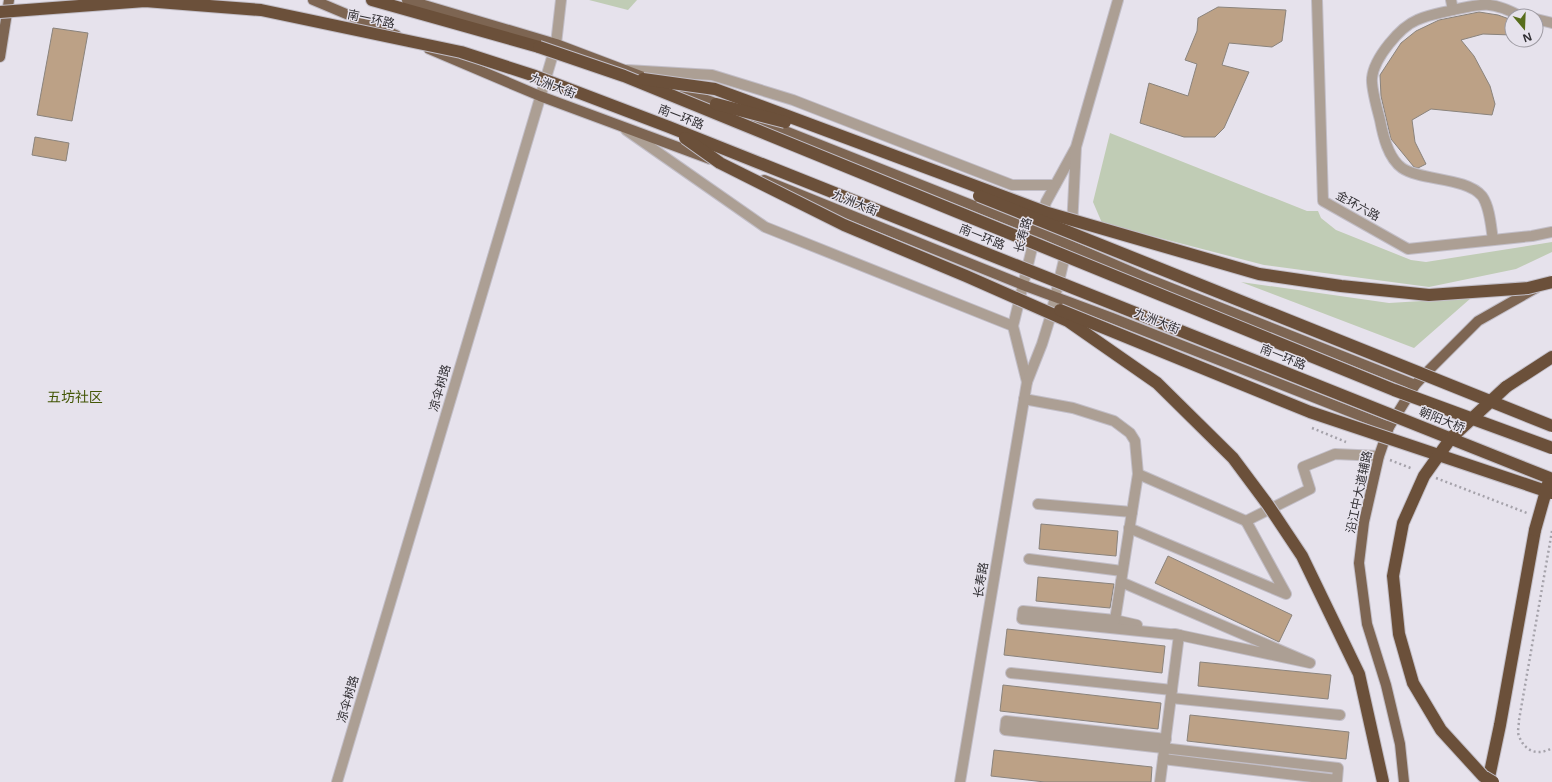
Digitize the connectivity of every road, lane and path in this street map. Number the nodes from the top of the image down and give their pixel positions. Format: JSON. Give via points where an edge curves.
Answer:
{"nodes":[{"id":1,"x":9,"y":0,"type":"edge"},
{"id":2,"x":313,"y":0,"type":"edge"},
{"id":3,"x":372,"y":0,"type":"edge"},
{"id":4,"x":407,"y":0,"type":"edge"},
{"id":5,"x":561,"y":0,"type":"edge"},
{"id":6,"x":1118,"y":0,"type":"edge"},
{"id":7,"x":1317,"y":0,"type":"edge"},
{"id":8,"x":1452,"y":5,"type":"edge"},
{"id":9,"x":1506,"y":8,"type":"edge"},
{"id":10,"x":0,"y":12,"type":"edge"},
{"id":11,"x":556,"y":44,"type":"junction"},
{"id":12,"x":0,"y":57,"type":"edge"},
{"id":13,"x":624,"y":73,"type":"junction"},
{"id":14,"x":540,"y":96,"type":"junction"},
{"id":15,"x":716,"y":104,"type":"junction"},
{"id":16,"x":616,"y":123,"type":"junction"},
{"id":17,"x":669,"y":127,"type":"junction"},
{"id":18,"x":1076,"y":147,"type":"junction"},
{"id":19,"x":1055,"y":185,"type":"junction"},
{"id":20,"x":785,"y":188,"type":"junction"},
{"id":21,"x":1037,"y":231,"type":"junction"},
{"id":22,"x":1552,"y":232,"type":"edge"},
{"id":23,"x":1493,"y":240,"type":"junction"},
{"id":24,"x":1068,"y":244,"type":"junction"},
{"id":25,"x":1552,"y":279,"type":"edge"},
{"id":26,"x":1552,"y":282,"type":"edge"},
{"id":27,"x":1023,"y":285,"type":"junction"},
{"id":28,"x":1054,"y":297,"type":"junction"},
{"id":29,"x":1013,"y":326,"type":"junction"},
{"id":30,"x":1552,"y":357,"type":"edge"},
{"id":31,"x":1333,"y":365,"type":"joint"},
{"id":32,"x":1027,"y":382,"type":"junction"},
{"id":33,"x":1415,"y":385,"type":"junction"},
{"id":34,"x":1322,"y":387,"type":"joint"},
{"id":35,"x":1024,"y":399,"type":"junction"},
{"id":36,"x":1552,"y":426,"type":"edge"},
{"id":37,"x":1389,"y":427,"type":"junction"},
{"id":38,"x":1552,"y":448,"type":"edge"},
{"id":39,"x":1379,"y":456,"type":"junction"},
{"id":40,"x":1138,"y":474,"type":"junction"},
{"id":41,"x":1552,"y":475,"type":"edge"},
{"id":42,"x":1552,"y":479,"type":"edge"},
{"id":43,"x":1552,"y":493,"type":"edge"},
{"id":44,"x":1038,"y":504,"type":"dead end"},
{"id":45,"x":1132,"y":512,"type":"junction"},
{"id":46,"x":1246,"y":521,"type":"junction"},
{"id":47,"x":1129,"y":528,"type":"junction"},
{"id":48,"x":1552,"y":532,"type":"edge"},
{"id":49,"x":1029,"y":559,"type":"dead end"},
{"id":50,"x":1122,"y":571,"type":"junction"},
{"id":51,"x":1120,"y":582,"type":"junction"},
{"id":52,"x":1114,"y":620,"type":"junction"},
{"id":53,"x":1179,"y":635,"type":"junction"},
{"id":54,"x":1011,"y":673,"type":"dead end"},
{"id":55,"x":1172,"y":694,"type":"junction"},
{"id":56,"x":1340,"y":715,"type":"dead end"},
{"id":57,"x":1165,"y":743,"type":"junction"},
{"id":58,"x":1552,"y":748,"type":"edge"},
{"id":59,"x":1376,"y":752,"type":"junction"},
{"id":60,"x":1163,"y":759,"type":"junction"},
{"id":61,"x":1337,"y":781,"type":"edge"},
{"id":62,"x":337,"y":782,"type":"edge"},
{"id":63,"x":960,"y":782,"type":"edge"},
{"id":64,"x":1160,"y":782,"type":"edge"},
{"id":65,"x":1379,"y":782,"type":"edge"},
{"id":66,"x":1384,"y":782,"type":"edge"},
{"id":67,"x":1404,"y":782,"type":"edge"},
{"id":68,"x":1488,"y":782,"type":"edge"},
{"id":69,"x":1493,"y":782,"type":"edge"}],
"edges":[{"from":1,"to":12,"type":"main road"},
{"from":2,"to":14,"type":"main road","name":"九洲大街"},
{"from":3,"to":13,"type":"highway","name":"南一环路","bridge":true},
{"from":4,"to":11,"type":"main road"},
{"from":5,"to":11,"type":"street","name":"凉伞树路"},
{"from":6,"to":18,"type":"street","name":"长寿路"},
{"from":7,"to":23,"type":"street","name":"金环六路","via":[[1323,201],[1408,249]]},
{"from":8,"to":9,"type":"street","via":[[1481,3]]},
{"from":8,"to":23,"type":"street","via":[[1417,20],[1393,39],[1379,57],[1372,78],[1380,125],[1395,162],[1403,169],[1464,186],[1482,196]]},
{"from":10,"to":17,"type":"highway","name":"南一环路","bridge":true,"via":[[146,1],[260,10],[461,52],[535,76]]},
{"from":11,"to":13,"type":"main road"},
{"from":11,"to":14,"type":"street","name":"凉伞树路"},
{"from":13,"to":15,"type":"main road"},
{"from":13,"to":19,"type":"street","via":[[712,75],[793,100],[1012,185]]},
{"from":13,"to":26,"type":"highway","bridge":true,"via":[[715,89],[1048,213],[1259,274],[1429,295],[1528,288]]},
{"from":13,"to":31,"type":"highway","name":"南一环路","bridge":true},
{"from":14,"to":16,"type":"main road","name":"九洲大街"},
{"from":14,"to":62,"type":"street","name":"凉伞树路"},
{"from":15,"to":21,"type":"main road"},
{"from":15,"to":36,"type":"highway","bridge":true,"via":[[817,131]]},
{"from":16,"to":20,"type":"main road","name":"九洲大街"},
{"from":16,"to":29,"type":"street","via":[[765,227]]},
{"from":17,"to":34,"type":"highway","name":"南一环路","bridge":true},
{"from":17,"to":59,"type":"highway","bridge":true,"via":[[720,164],[844,225],[1068,321],[1157,383],[1233,458],[1302,556],[1359,674]]},
{"from":18,"to":19,"type":"street","name":"长寿路"},
{"from":18,"to":24,"type":"street","name":"长寿路","via":[[1072,227]]},
{"from":19,"to":21,"type":"street","name":"长寿路","via":[[1046,202]]},
{"from":20,"to":27,"type":"main road","name":"九洲大街"},
{"from":20,"to":43,"type":"highway","bridge":true,"via":[[848,222],[1310,412]]},
{"from":21,"to":24,"type":"main road"},
{"from":21,"to":27,"type":"street","name":"长寿路"},
{"from":22,"to":23,"type":"street","name":"金环六路"},
{"from":24,"to":28,"type":"street","name":"长寿路"},
{"from":24,"to":33,"type":"main road","via":[[1148,279]]},
{"from":25,"to":33,"type":"main road","name":"沿江中大道辅路","via":[[1478,321]]},
{"from":27,"to":28,"type":"main road","name":"九洲大街"},
{"from":27,"to":29,"type":"street","name":"长寿路"},
{"from":28,"to":32,"type":"street","name":"长寿路","via":[[1042,344]]},
{"from":28,"to":37,"type":"main road","name":"九洲大街"},
{"from":29,"to":32,"type":"street","name":"长寿路"},
{"from":30,"to":69,"type":"highway","bridge":true,"via":[[1506,387],[1451,438],[1424,476],[1403,522],[1393,576],[1399,634],[1412,683],[1440,730],[1483,776]]},
{"from":31,"to":38,"type":"highway","name":"朝阳大桥","bridge":true},
{"from":32,"to":35,"type":"street","name":"长寿路"},
{"from":33,"to":37,"type":"main road","name":"沿江中大道辅路"},
{"from":34,"to":42,"type":"highway","name":"朝阳大桥","bridge":true},
{"from":35,"to":40,"type":"street","via":[[1073,408],[1114,421],[1130,433],[1135,442]]},
{"from":35,"to":63,"type":"street","name":"长寿路"},
{"from":37,"to":39,"type":"main road","name":"沿江中大道辅路"},
{"from":39,"to":46,"type":"street","via":[[1335,454],[1303,467],[1310,489]]},
{"from":39,"to":67,"type":"main road","name":"沿江中大道辅路","via":[[1364,522],[1359,563],[1367,624],[1388,692],[1400,744]]},
{"from":40,"to":45,"type":"street"},
{"from":40,"to":46,"type":"street"},
{"from":41,"to":68,"type":"highway","bridge":true,"via":[[1544,494],[1535,530]]},
{"from":44,"to":45,"type":"street"},
{"from":45,"to":47,"type":"street"},
{"from":46,"to":47,"type":"street","via":[[1286,594]]},
{"from":47,"to":50,"type":"street"},
{"from":48,"to":58,"type":"path","via":[[1519,720],[1519,736],[1526,748],[1536,753]]},
{"from":49,"to":50,"type":"street"},
{"from":50,"to":51,"type":"street"},
{"from":51,"to":52,"type":"street"},
{"from":51,"to":53,"type":"street","via":[[1310,663]]},
{"from":52,"to":53,"type":"street"},
{"from":52,"to":53,"type":"street","via":[[1023,611],[1022,619]]},
{"from":53,"to":55,"type":"street"},
{"from":54,"to":55,"type":"street"},
{"from":55,"to":56,"type":"street"},
{"from":55,"to":57,"type":"street"},
{"from":57,"to":57,"type":"street","via":[[1005,730],[1006,721]]},
{"from":57,"to":60,"type":"street"},
{"from":57,"to":61,"type":"street","via":[[1338,768]]},
{"from":59,"to":65,"type":"highway","bridge":true},
{"from":59,"to":66,"type":"highway","bridge":true},
{"from":60,"to":61,"type":"street"},
{"from":60,"to":64,"type":"street"}]}
